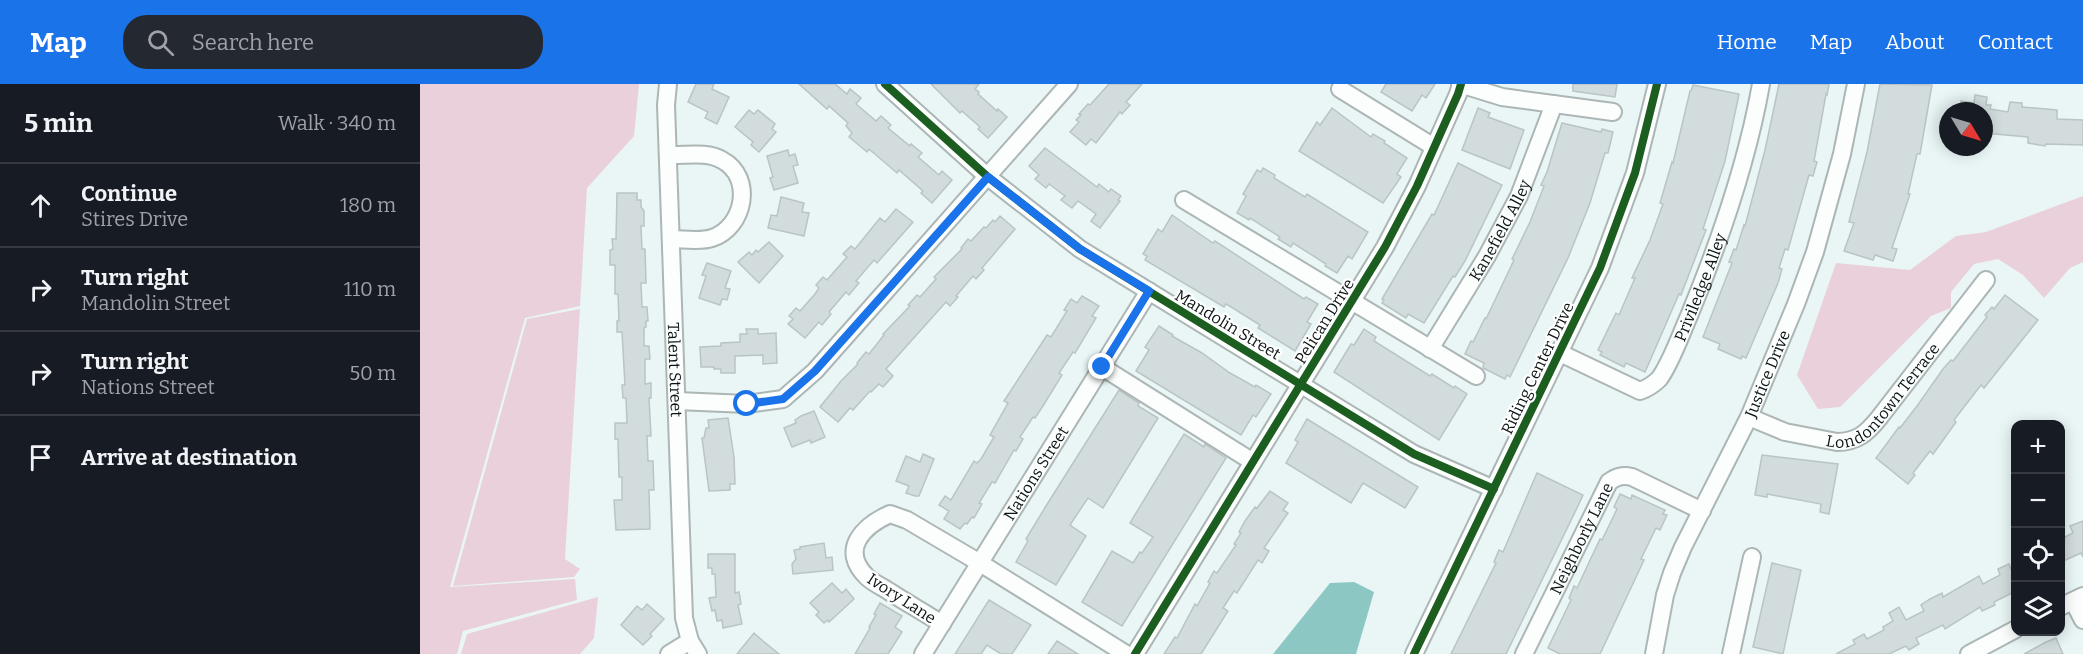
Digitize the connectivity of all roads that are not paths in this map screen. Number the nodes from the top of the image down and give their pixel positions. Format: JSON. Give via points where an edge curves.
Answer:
{"nodes":[{"id":1,"x":668,"y":84,"type":"edge"},
{"id":2,"x":885,"y":84,"type":"edge"},
{"id":3,"x":1069,"y":84,"type":"edge"},
{"id":4,"x":1460,"y":84,"type":"edge"},
{"id":5,"x":1657,"y":84,"type":"edge"},
{"id":6,"x":1761,"y":84,"type":"edge"},
{"id":7,"x":1856,"y":84,"type":"edge"},
{"id":8,"x":1340,"y":89,"type":"dead end"},
{"id":9,"x":1554,"y":104,"type":"junction"},
{"id":10,"x":1613,"y":112,"type":"dead end"},
{"id":11,"x":1434,"y":147,"type":"junction"},
{"id":12,"x":668,"y":155,"type":"junction"},
{"id":13,"x":988,"y":177,"type":"junction"},
{"id":14,"x":1184,"y":200,"type":"dead end"},
{"id":15,"x":671,"y":239,"type":"junction"},
{"id":16,"x":1986,"y":280,"type":"dead end"},
{"id":17,"x":1149,"y":291,"type":"junction"},
{"id":18,"x":1351,"y":302,"type":"junction"},
{"id":19,"x":1430,"y":349,"type":"junction"},
{"id":20,"x":1560,"y":353,"type":"junction"},
{"id":21,"x":1102,"y":367,"type":"junction"},
{"id":22,"x":1476,"y":376,"type":"dead end"},
{"id":23,"x":1301,"y":384,"type":"junction"},
{"id":24,"x":677,"y":401,"type":"junction"},
{"id":25,"x":1749,"y":417,"type":"junction"},
{"id":26,"x":1253,"y":462,"type":"junction"},
{"id":27,"x":1494,"y":489,"type":"junction"},
{"id":28,"x":1702,"y":511,"type":"junction"},
{"id":29,"x":1752,"y":557,"type":"dead end"},
{"id":30,"x":980,"y":563,"type":"junction"},
{"id":31,"x":2072,"y":602,"type":"edge"},
{"id":32,"x":2083,"y":620,"type":"edge"},
{"id":33,"x":942,"y":624,"type":"junction"},
{"id":34,"x":2011,"y":632,"type":"edge"},
{"id":35,"x":694,"y":648,"type":"edge"},
{"id":36,"x":669,"y":654,"type":"edge"},
{"id":37,"x":923,"y":654,"type":"edge"},
{"id":38,"x":1126,"y":654,"type":"edge"},
{"id":39,"x":1134,"y":654,"type":"edge"},
{"id":40,"x":1414,"y":654,"type":"edge"},
{"id":41,"x":1524,"y":654,"type":"edge"},
{"id":42,"x":1654,"y":654,"type":"edge"},
{"id":43,"x":1731,"y":654,"type":"edge"},
{"id":44,"x":1968,"y":654,"type":"edge"}],
"edges":[{"from":1,"to":12,"type":"street","name":"Talent Street"},
{"from":2,"to":13,"type":"street","name":"Mandolin Street"},
{"from":3,"to":13,"type":"street"},
{"from":4,"to":9,"type":"street","via":[[1502,97]]},
{"from":4,"to":11,"type":"street","name":"Pelican Drive"},
{"from":5,"to":20,"type":"street","name":"Riding Center Drive","via":[[1620,218]]},
{"from":6,"to":20,"type":"street","name":"Priviledge Alley","via":[[1722,232],[1660,377],[1640,391]]},
{"from":7,"to":25,"type":"street","name":"Justice Drive","via":[[1815,252]]},
{"from":8,"to":11,"type":"street"},
{"from":9,"to":10,"type":"street"},
{"from":9,"to":19,"type":"street","name":"Kanefield Alley","via":[[1519,196]]},
{"from":11,"to":18,"type":"street","name":"Pelican Drive","via":[[1385,247]]},
{"from":12,"to":15,"type":"street","name":"Talent Street"},
{"from":12,"to":15,"type":"street","via":[[709,155],[723,160],[735,170],[743,199],[727,228],[712,238]]},
{"from":13,"to":17,"type":"street","name":"Mandolin Street","via":[[1080,249]]},
{"from":13,"to":24,"type":"street","via":[[815,371],[783,399],[747,404]]},
{"from":14,"to":18,"type":"street"},
{"from":15,"to":24,"type":"street","name":"Talent Street"},
{"from":16,"to":25,"type":"street","name":"Londontown Terrace","via":[[1861,436],[1837,442],[1785,432]]},
{"from":17,"to":21,"type":"street","name":"Nations Street"},
{"from":17,"to":23,"type":"street","name":"Mandolin Street"},
{"from":18,"to":19,"type":"street"},
{"from":18,"to":23,"type":"street","name":"Pelican Drive"},
{"from":19,"to":22,"type":"street"},
{"from":20,"to":27,"type":"street","name":"Riding Center Drive"},
{"from":21,"to":26,"type":"street"},
{"from":21,"to":30,"type":"street","name":"Nations Street"},
{"from":23,"to":26,"type":"street","name":"Pelican Drive"},
{"from":23,"to":27,"type":"street","name":"Mandolin Street","via":[[1414,454]]},
{"from":24,"to":35,"type":"street","name":"Talent Street","via":[[684,618]]},
{"from":25,"to":28,"type":"street","name":"Justice Drive"},
{"from":26,"to":39,"type":"street","name":"Pelican Drive"},
{"from":27,"to":40,"type":"street","name":"Riding Center Drive"},
{"from":28,"to":41,"type":"street","name":"Neighborly Lane","via":[[1632,477],[1625,475],[1609,482]]},
{"from":28,"to":42,"type":"street","name":"Justice Drive","via":[[1672,573]]},
{"from":29,"to":43,"type":"street"},
{"from":30,"to":33,"type":"street","name":"Nations Street"},
{"from":30,"to":33,"type":"street","name":"Ivory Lane","via":[[906,519],[890,514],[861,533],[854,548],[857,565],[868,578]]},
{"from":30,"to":38,"type":"street"},
{"from":31,"to":32,"type":"street"},
{"from":33,"to":37,"type":"street","name":"Nations Street"},
{"from":34,"to":44,"type":"street"},
{"from":35,"to":36,"type":"street"}]}
